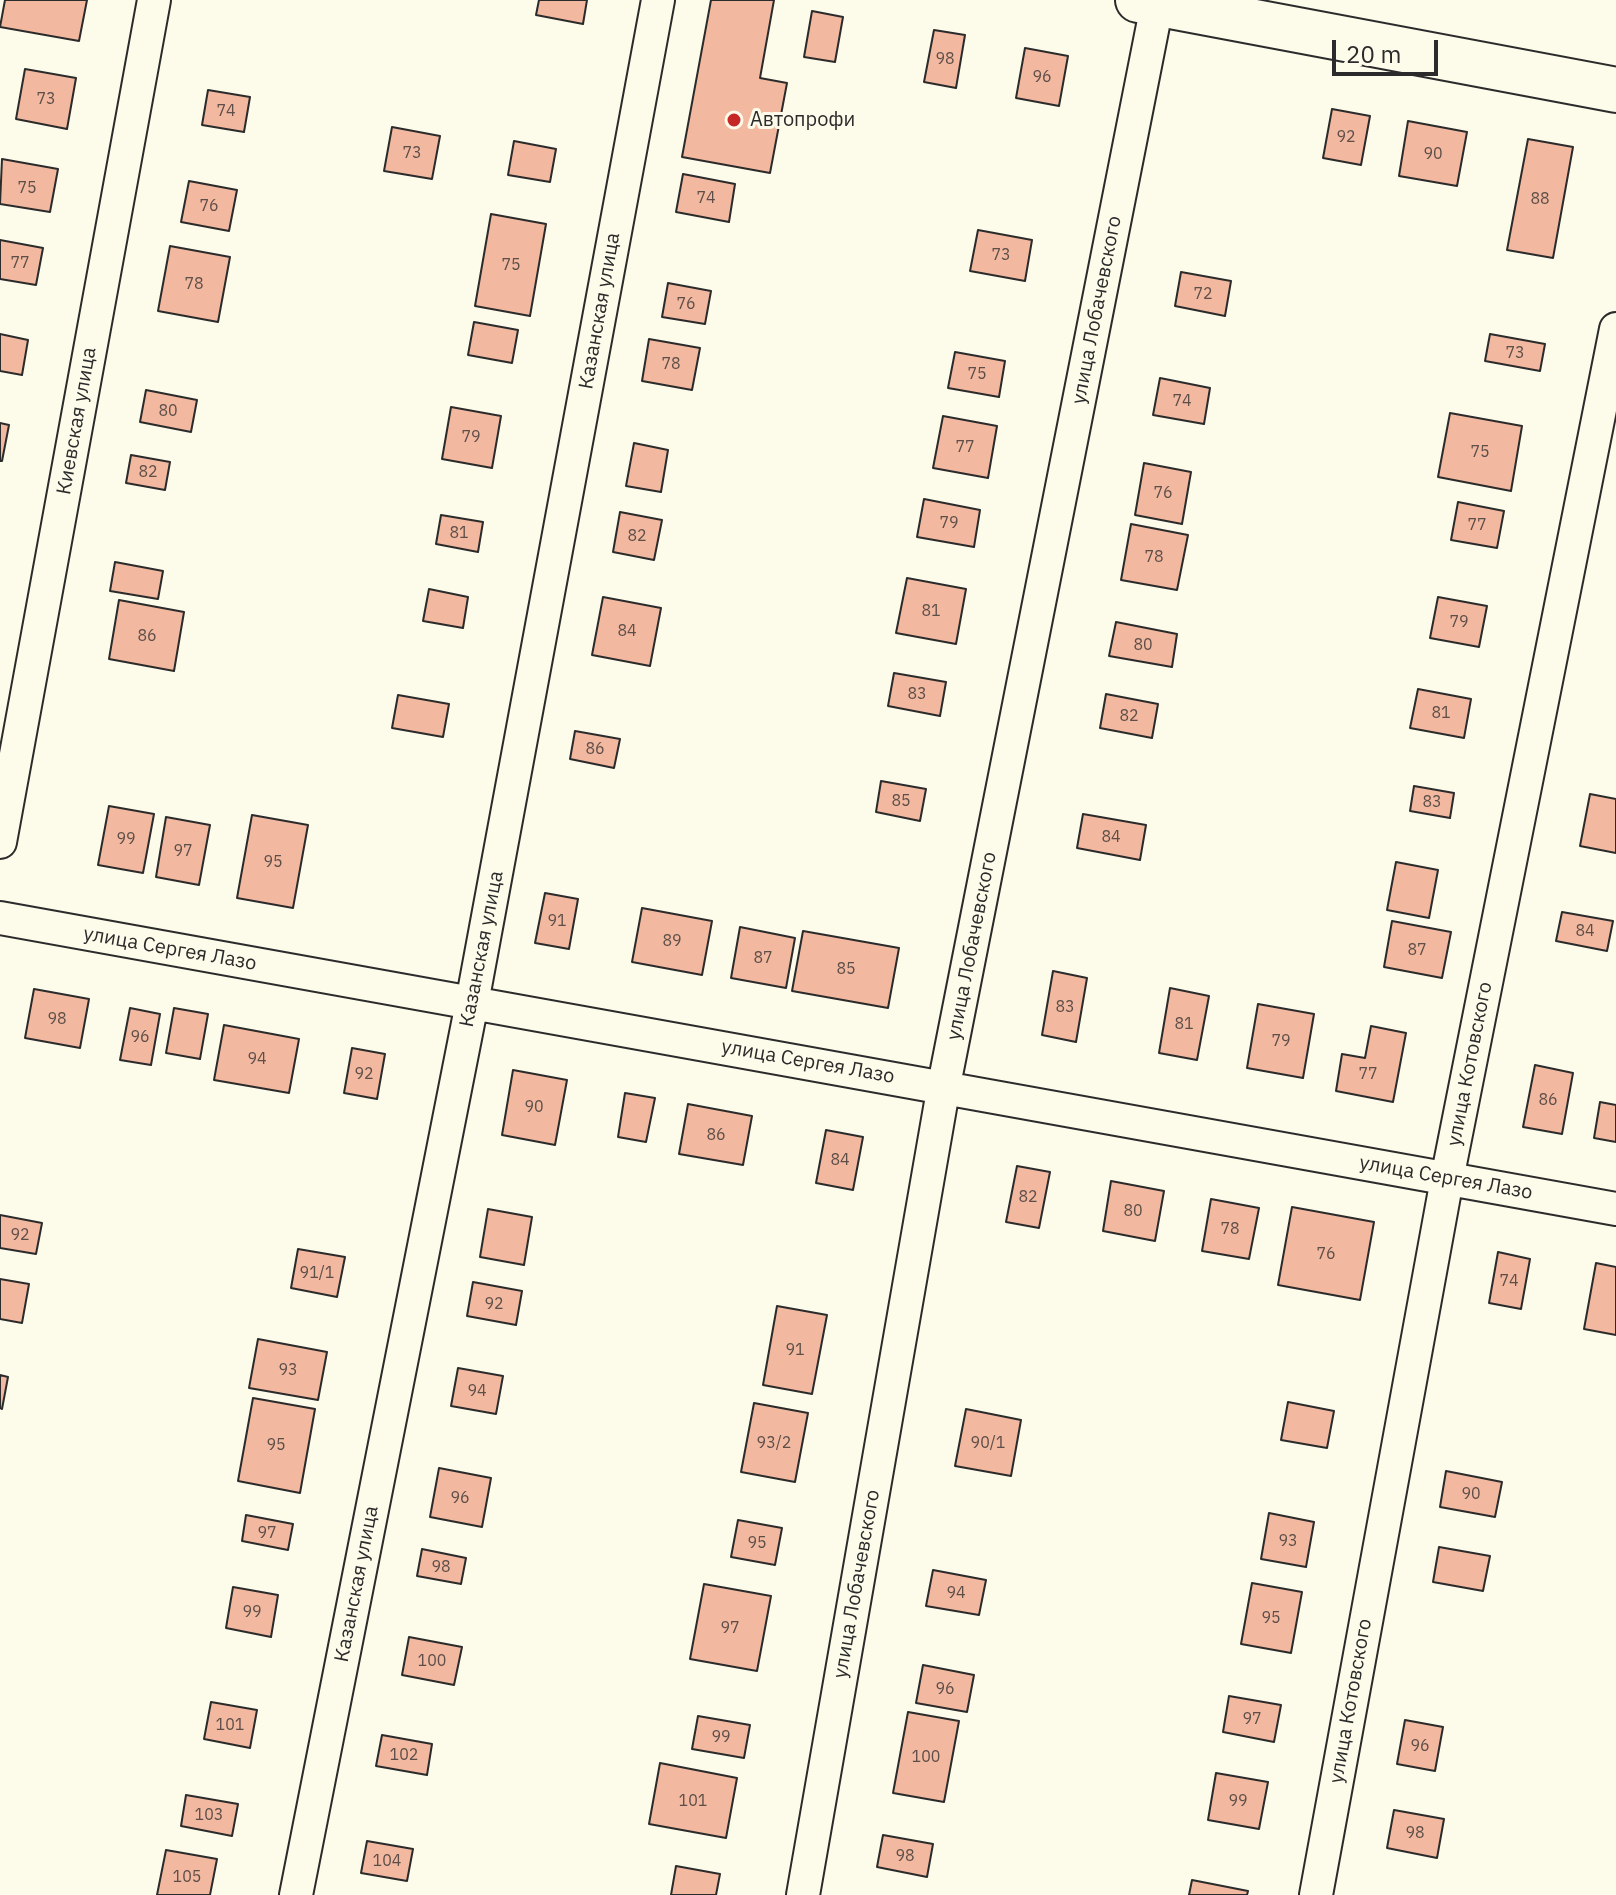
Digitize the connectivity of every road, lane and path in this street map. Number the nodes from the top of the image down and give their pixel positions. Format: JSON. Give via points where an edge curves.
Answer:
{"nodes":[{"id":1,"x":154,"y":0,"type":"edge"},
{"id":2,"x":658,"y":0,"type":"edge"},
{"id":3,"x":1151,"y":1,"type":"edge"},
{"id":4,"x":1616,"y":90,"type":"edge"},
{"id":5,"x":1616,"y":329,"type":"edge"},
{"id":6,"x":0,"y":842,"type":"edge"},
{"id":7,"x":0,"y":918,"type":"edge"},
{"id":8,"x":472,"y":1003,"type":"junction"},
{"id":9,"x":944,"y":1085,"type":"junction"},
{"id":10,"x":1447,"y":1179,"type":"junction"},
{"id":11,"x":1616,"y":1209,"type":"edge"},
{"id":12,"x":296,"y":1895,"type":"edge"},
{"id":13,"x":803,"y":1895,"type":"edge"},
{"id":14,"x":1316,"y":1895,"type":"edge"}],
"edges":[{"from":1,"to":6,"type":"street","name":"Киевская улица"},
{"from":2,"to":8,"type":"street","name":"Казанская улица"},
{"from":3,"to":4,"type":"main road"},
{"from":3,"to":9,"type":"street","name":"улица Лобачевского"},
{"from":5,"to":10,"type":"street","name":"улица Котовского"},
{"from":7,"to":8,"type":"street","name":"улица Сергея Лазо"},
{"from":8,"to":9,"type":"street","name":"улица Сергея Лазо"},
{"from":8,"to":12,"type":"street","name":"Казанская улица"},
{"from":9,"to":10,"type":"street","name":"улица Сергея Лазо"},
{"from":9,"to":13,"type":"street","name":"улица Лобачевского"},
{"from":10,"to":11,"type":"street","name":"улица Сергея Лазо"},
{"from":10,"to":14,"type":"street","name":"улица Котовского"}]}
